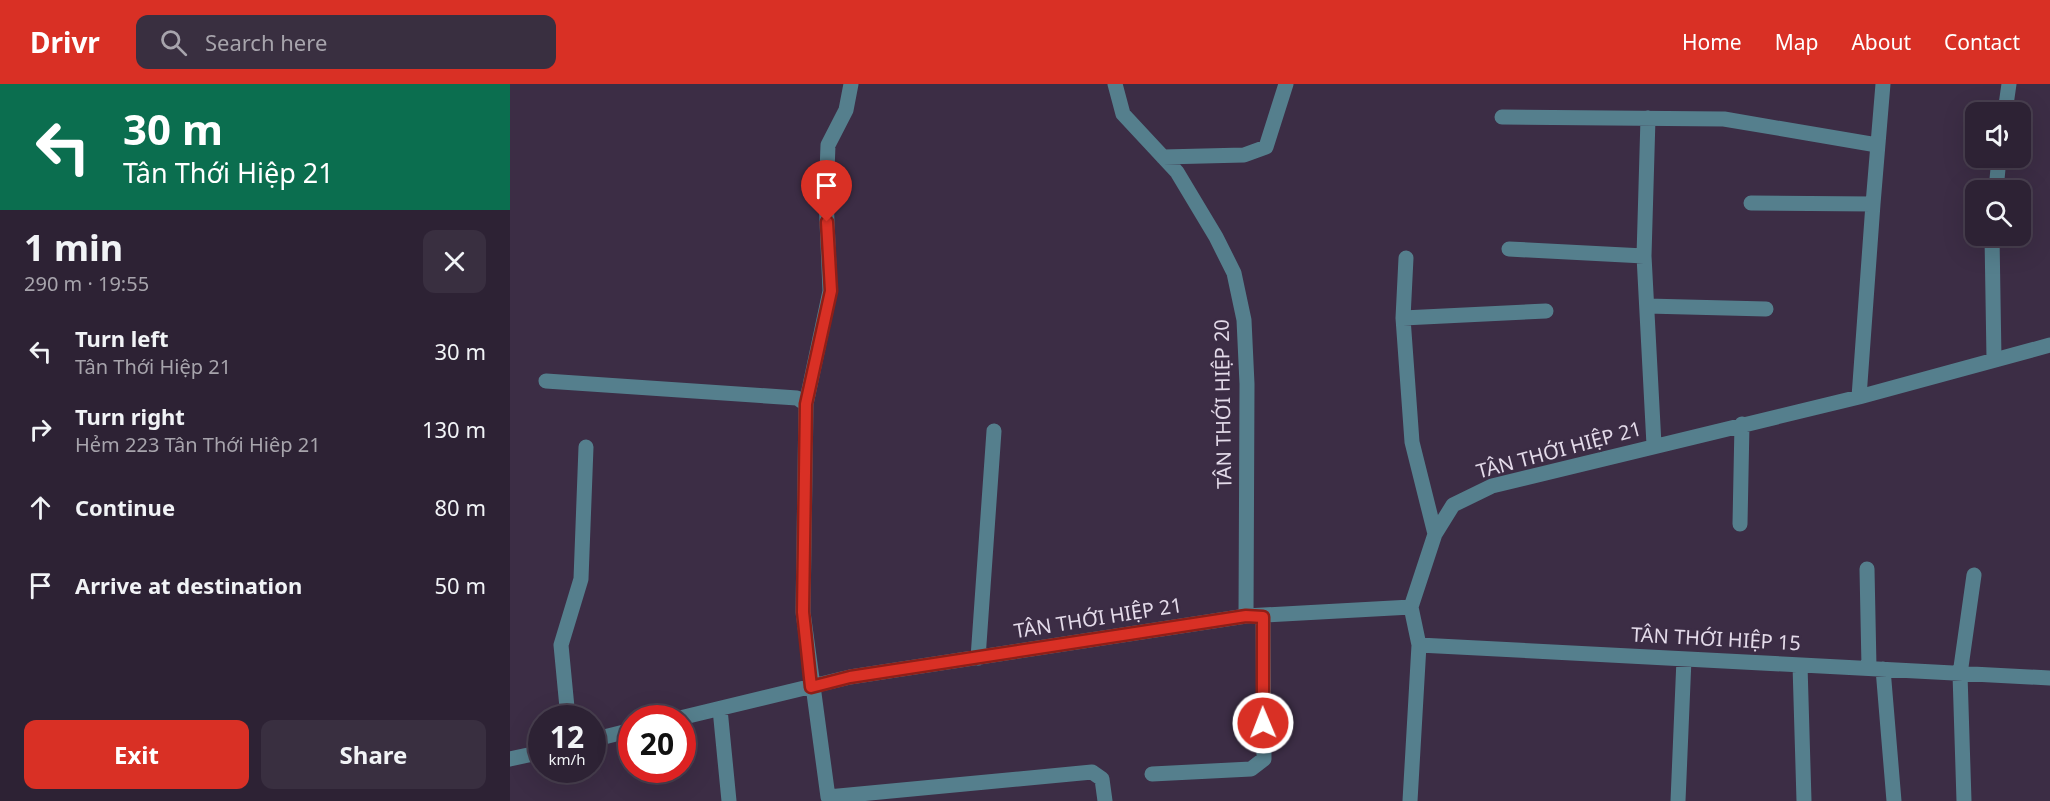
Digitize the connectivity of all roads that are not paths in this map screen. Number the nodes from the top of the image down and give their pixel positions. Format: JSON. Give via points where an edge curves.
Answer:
{"nodes":[{"id":1,"x":851,"y":84,"type":"edge"},
{"id":2,"x":1115,"y":84,"type":"edge"},
{"id":3,"x":1286,"y":84,"type":"edge"},
{"id":4,"x":1883,"y":84,"type":"edge"},
{"id":5,"x":2009,"y":84,"type":"edge"},
{"id":6,"x":2006,"y":102,"type":"edge"},
{"id":7,"x":1502,"y":117,"type":"dead end"},
{"id":8,"x":1648,"y":118,"type":"junction"},
{"id":9,"x":1877,"y":145,"type":"junction"},
{"id":10,"x":1163,"y":157,"type":"junction"},
{"id":11,"x":1750,"y":203,"type":"dead end"},
{"id":12,"x":1873,"y":204,"type":"junction"},
{"id":13,"x":1992,"y":246,"type":"edge"},
{"id":14,"x":1509,"y":249,"type":"dead end"},
{"id":15,"x":1644,"y":256,"type":"junction"},
{"id":16,"x":1406,"y":258,"type":"dead end"},
{"id":17,"x":1647,"y":306,"type":"junction"},
{"id":18,"x":1766,"y":309,"type":"dead end"},
{"id":19,"x":1546,"y":311,"type":"dead end"},
{"id":20,"x":1403,"y":318,"type":"junction"},
{"id":21,"x":2050,"y":345,"type":"edge"},
{"id":22,"x":1994,"y":359,"type":"junction"},
{"id":23,"x":546,"y":381,"type":"dead end"},
{"id":24,"x":1859,"y":396,"type":"junction"},
{"id":25,"x":806,"y":404,"type":"junction"},
{"id":26,"x":1742,"y":424,"type":"junction"},
{"id":27,"x":994,"y":431,"type":"dead end"},
{"id":28,"x":1654,"y":445,"type":"junction"},
{"id":29,"x":586,"y":447,"type":"dead end"},
{"id":30,"x":1740,"y":524,"type":"dead end"},
{"id":31,"x":1435,"y":534,"type":"junction"},
{"id":32,"x":1867,"y":569,"type":"dead end"},
{"id":33,"x":1974,"y":575,"type":"dead end"},
{"id":34,"x":1411,"y":607,"type":"junction"},
{"id":35,"x":1246,"y":616,"type":"junction"},
{"id":36,"x":1263,"y":617,"type":"junction"},
{"id":37,"x":1419,"y":645,"type":"junction"},
{"id":38,"x":978,"y":658,"type":"junction"},
{"id":39,"x":1684,"y":659,"type":"junction"},
{"id":40,"x":1800,"y":664,"type":"junction"},
{"id":41,"x":1876,"y":668,"type":"junction"},
{"id":42,"x":1960,"y":674,"type":"junction"},
{"id":43,"x":2050,"y":678,"type":"edge"},
{"id":44,"x":811,"y":687,"type":"junction"},
{"id":45,"x":567,"y":705,"type":"edge"},
{"id":46,"x":720,"y":709,"type":"junction"},
{"id":47,"x":696,"y":714,"type":"edge"},
{"id":48,"x":528,"y":755,"type":"edge"},
{"id":49,"x":510,"y":759,"type":"edge"},
{"id":50,"x":1152,"y":774,"type":"dead end"},
{"id":51,"x":924,"y":795,"type":"edge"},
{"id":52,"x":847,"y":799,"type":"edge"},
{"id":53,"x":729,"y":801,"type":"edge"},
{"id":54,"x":1105,"y":801,"type":"edge"},
{"id":55,"x":1410,"y":801,"type":"edge"},
{"id":56,"x":1678,"y":801,"type":"edge"},
{"id":57,"x":1804,"y":801,"type":"edge"},
{"id":58,"x":1894,"y":801,"type":"edge"},
{"id":59,"x":1964,"y":801,"type":"edge"}],
"edges":[{"from":1,"to":25,"type":"street","via":[[846,110],[828,145],[826,198],[831,291]]},
{"from":2,"to":10,"type":"street","name":"TÂN THỚI HIỆP 20","via":[[1123,114]]},
{"from":3,"to":10,"type":"street","via":[[1266,147],[1244,155]]},
{"from":4,"to":9,"type":"street"},
{"from":5,"to":6,"type":"street"},
{"from":7,"to":8,"type":"street"},
{"from":8,"to":9,"type":"street","via":[[1724,118]]},
{"from":8,"to":15,"type":"street"},
{"from":9,"to":12,"type":"street"},
{"from":10,"to":35,"type":"street","name":"TÂN THỚI HIỆP 20","via":[[1177,172],[1221,246],[1234,273],[1244,320]]},
{"from":11,"to":12,"type":"street"},
{"from":12,"to":24,"type":"street"},
{"from":13,"to":22,"type":"street"},
{"from":14,"to":15,"type":"street"},
{"from":15,"to":17,"type":"street"},
{"from":16,"to":20,"type":"street"},
{"from":17,"to":18,"type":"street"},
{"from":17,"to":28,"type":"street"},
{"from":19,"to":20,"type":"street"},
{"from":20,"to":31,"type":"street","via":[[1412,442]]},
{"from":21,"to":22,"type":"street","name":"TÂN THỚI HIỆP 21"},
{"from":22,"to":24,"type":"street","name":"TÂN THỚI HIỆP 21"},
{"from":23,"to":25,"type":"street","via":[[797,398]]},
{"from":24,"to":26,"type":"street","name":"TÂN THỚI HIỆP 21"},
{"from":25,"to":44,"type":"street","via":[[803,612]]},
{"from":26,"to":28,"type":"street","name":"TÂN THỚI HIỆP 21"},
{"from":26,"to":30,"type":"street"},
{"from":27,"to":38,"type":"street"},
{"from":28,"to":31,"type":"street","name":"TÂN THỚI HIỆP 21","via":[[1492,486],[1453,505]]},
{"from":29,"to":45,"type":"street","via":[[581,579],[561,645]]},
{"from":31,"to":34,"type":"street","name":"TÂN THỚI HIỆP 21"},
{"from":32,"to":41,"type":"street"},
{"from":33,"to":42,"type":"street"},
{"from":34,"to":36,"type":"street","name":"TÂN THỚI HIỆP 21"},
{"from":34,"to":37,"type":"street"},
{"from":35,"to":36,"type":"street","name":"TÂN THỚI HIỆP 21"},
{"from":35,"to":38,"type":"street","name":"TÂN THỚI HIỆP 21"},
{"from":36,"to":50,"type":"street","via":[[1264,759],[1251,769]]},
{"from":37,"to":39,"type":"street","name":"TÂN THỚI HIỆP 15"},
{"from":37,"to":55,"type":"street"},
{"from":38,"to":44,"type":"street","name":"TÂN THỚI HIỆP 21","via":[[850,677]]},
{"from":39,"to":40,"type":"street","name":"TÂN THỚI HIỆP 15"},
{"from":39,"to":56,"type":"street"},
{"from":40,"to":41,"type":"street","name":"TÂN THỚI HIỆP 15"},
{"from":40,"to":57,"type":"street"},
{"from":41,"to":42,"type":"street","name":"TÂN THỚI HIỆP 15"},
{"from":41,"to":58,"type":"street"},
{"from":42,"to":43,"type":"street","name":"TÂN THỚI HIỆP 15"},
{"from":42,"to":59,"type":"street"},
{"from":44,"to":46,"type":"street","name":"TÂN THỚI HIỆP 21"},
{"from":44,"to":52,"type":"street","via":[[828,798]]},
{"from":46,"to":47,"type":"street","name":"TÂN THỚI HIỆP 21"},
{"from":46,"to":53,"type":"street"},
{"from":48,"to":49,"type":"street"},
{"from":51,"to":52,"type":"street"},
{"from":51,"to":54,"type":"street","via":[[1092,772],[1102,779]]}]}
